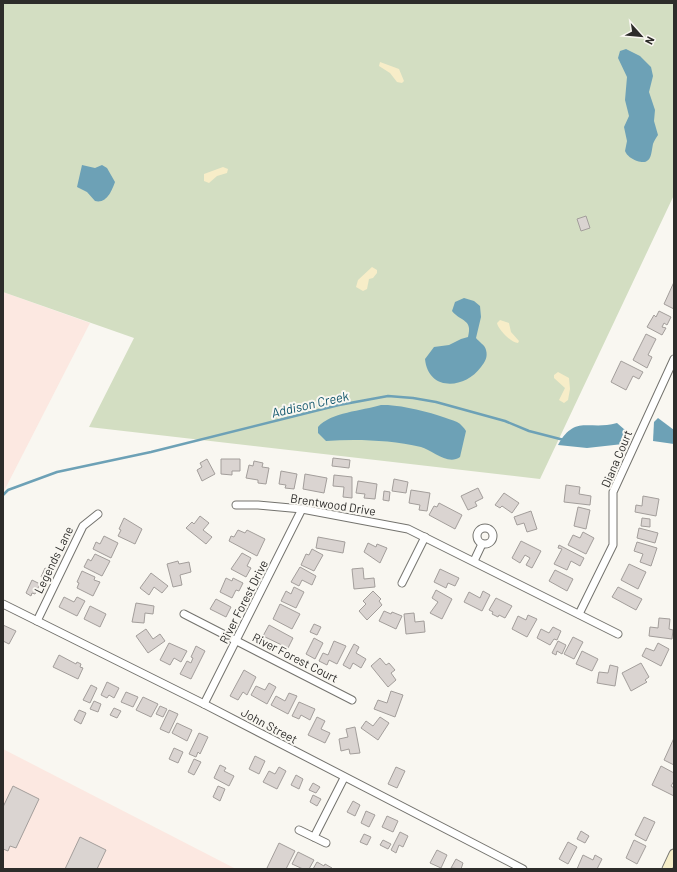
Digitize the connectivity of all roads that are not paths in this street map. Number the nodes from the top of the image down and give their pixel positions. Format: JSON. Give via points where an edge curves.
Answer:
{"nodes":[{"id":1,"x":674,"y":359,"type":"edge"},
{"id":2,"x":236,"y":505,"type":"dead end"},
{"id":3,"x":302,"y":509,"type":"junction"},
{"id":4,"x":98,"y":514,"type":"dead end"},
{"id":5,"x":425,"y":537,"type":"junction"},
{"id":6,"x":482,"y":544,"type":"dead end"},
{"id":7,"x":474,"y":561,"type":"junction"},
{"id":8,"x":402,"y":583,"type":"dead end"},
{"id":9,"x":3,"y":604,"type":"edge"},
{"id":10,"x":184,"y":614,"type":"dead end"},
{"id":11,"x":579,"y":614,"type":"junction"},
{"id":12,"x":37,"y":620,"type":"junction"},
{"id":13,"x":618,"y":634,"type":"dead end"},
{"id":14,"x":237,"y":640,"type":"junction"},
{"id":15,"x":352,"y":700,"type":"dead end"},
{"id":16,"x":204,"y":704,"type":"junction"},
{"id":17,"x":344,"y":778,"type":"junction"},
{"id":18,"x":299,"y":830,"type":"dead end"},
{"id":19,"x":314,"y":837,"type":"junction"},
{"id":20,"x":326,"y":843,"type":"dead end"},
{"id":21,"x":674,"y":854,"type":"edge"},
{"id":22,"x":523,"y":869,"type":"edge"},
{"id":23,"x":667,"y":869,"type":"edge"}],
"edges":[{"from":1,"to":11,"type":"street","name":"Diana Court","via":[[613,492],[613,545]]},
{"from":2,"to":3,"type":"street","name":"Brentwood Drive"},
{"from":3,"to":5,"type":"street","name":"Brentwood Drive","via":[[408,529]]},
{"from":3,"to":14,"type":"street","name":"River Forest Drive"},
{"from":4,"to":12,"type":"street","name":"Legends Lane","via":[[83,526]]},
{"from":5,"to":7,"type":"street","name":"Brentwood Drive"},
{"from":5,"to":8,"type":"street"},
{"from":6,"to":7,"type":"street"},
{"from":7,"to":11,"type":"street","name":"Brentwood Drive"},
{"from":9,"to":12,"type":"street","name":"John Street"},
{"from":10,"to":14,"type":"street","name":"River Forest Court"},
{"from":11,"to":13,"type":"street","name":"Brentwood Drive"},
{"from":12,"to":16,"type":"street","name":"John Street"},
{"from":14,"to":15,"type":"street","name":"River Forest Court"},
{"from":14,"to":16,"type":"street","name":"River Forest Drive"},
{"from":16,"to":17,"type":"street","name":"John Street"},
{"from":17,"to":19,"type":"street"},
{"from":17,"to":22,"type":"street","name":"John Street"},
{"from":18,"to":19,"type":"street"},
{"from":19,"to":20,"type":"street"},
{"from":21,"to":23,"type":"street"}]}
